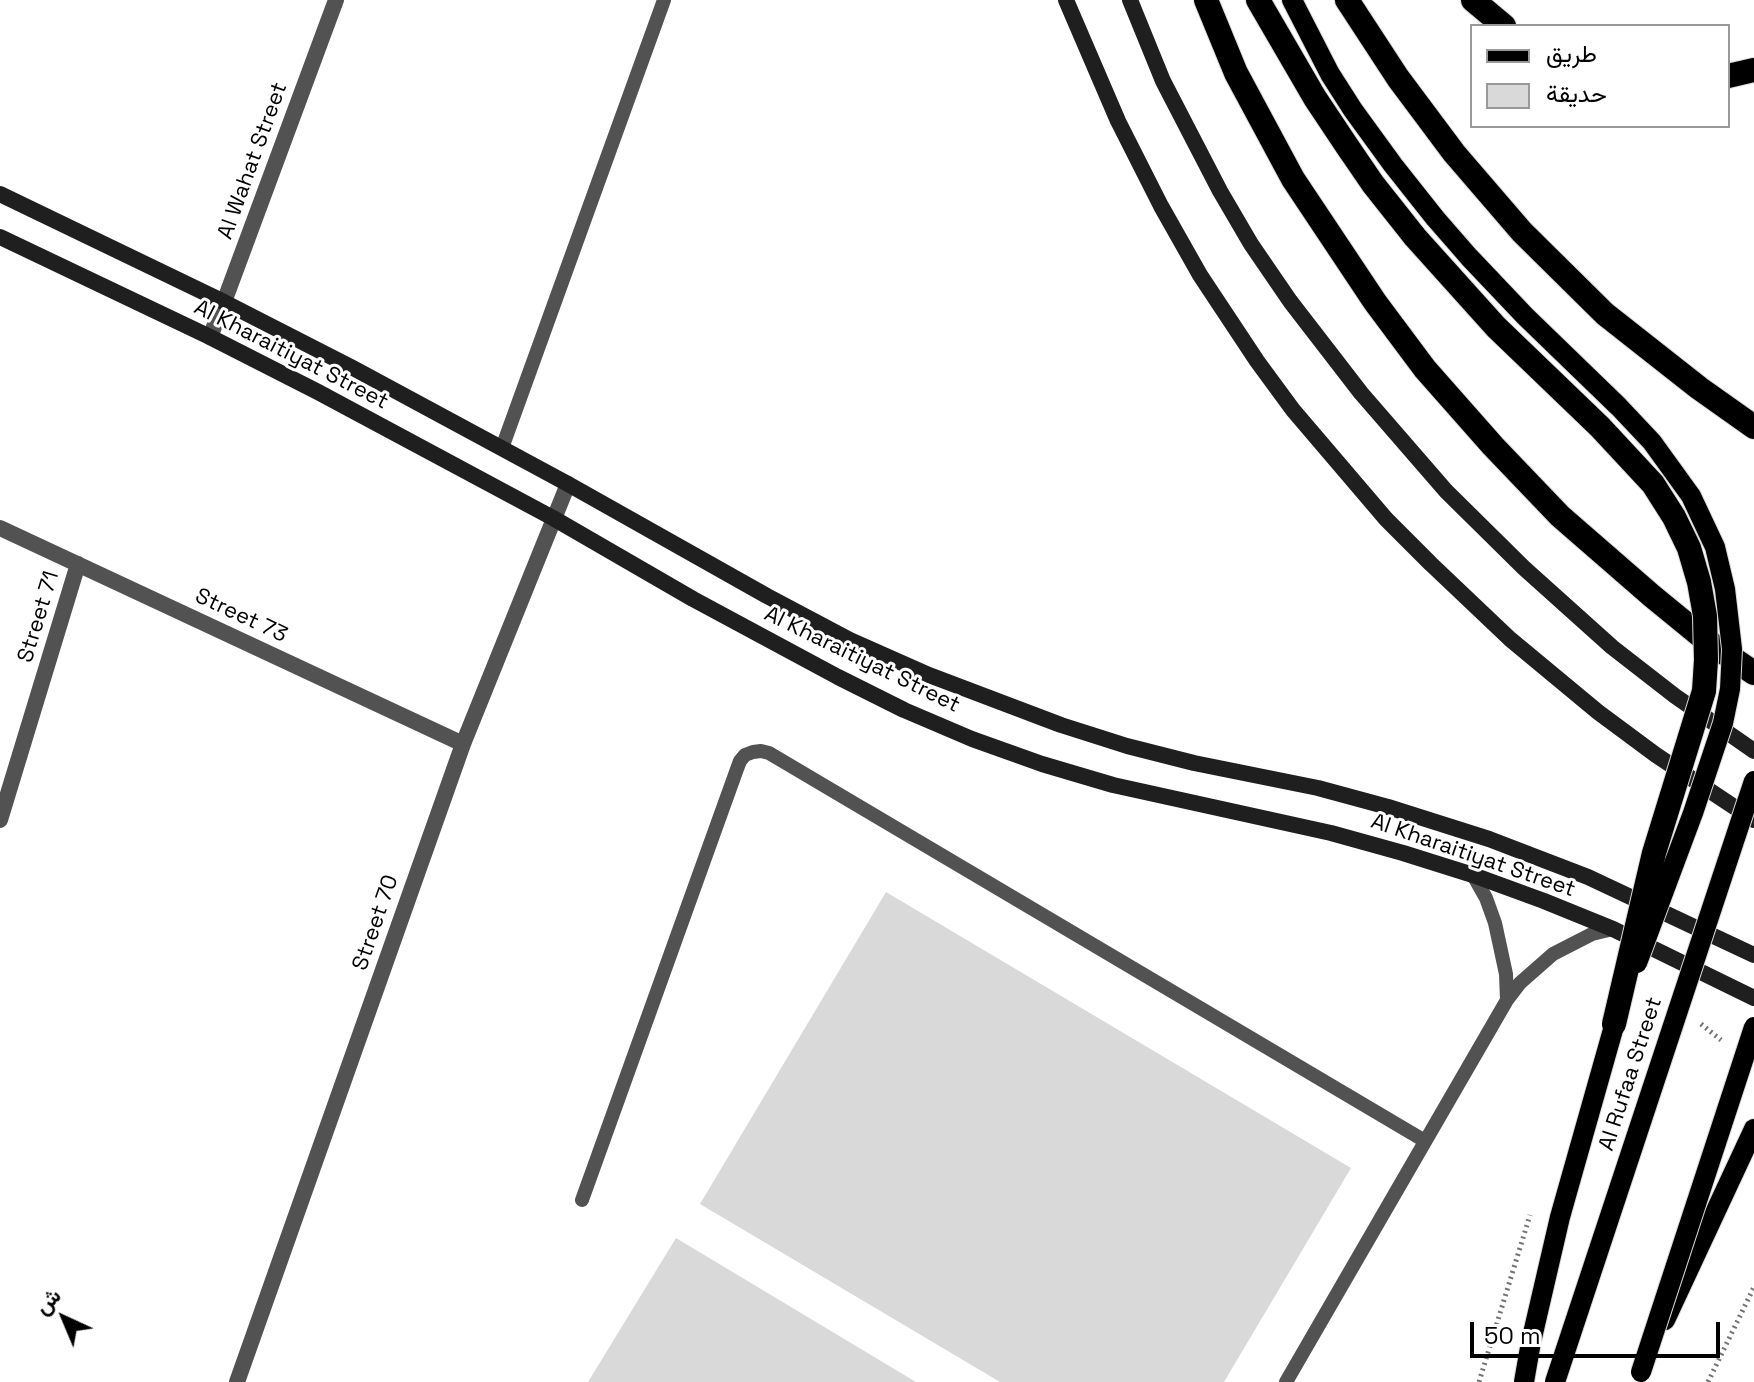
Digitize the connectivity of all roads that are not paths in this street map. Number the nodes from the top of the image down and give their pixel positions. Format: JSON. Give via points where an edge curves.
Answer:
{"nodes":[{"id":1,"x":336,"y":0,"type":"edge"},
{"id":2,"x":664,"y":0,"type":"edge"},
{"id":3,"x":1066,"y":0,"type":"edge"},
{"id":4,"x":1130,"y":0,"type":"edge"},
{"id":5,"x":1206,"y":0,"type":"edge"},
{"id":6,"x":1258,"y":0,"type":"edge"},
{"id":7,"x":1292,"y":0,"type":"edge"},
{"id":8,"x":1347,"y":0,"type":"edge"},
{"id":9,"x":1473,"y":0,"type":"edge"},
{"id":10,"x":1502,"y":24,"type":"edge"},
{"id":11,"x":1754,"y":70,"type":"edge"},
{"id":12,"x":1730,"y":76,"type":"edge"},
{"id":13,"x":0,"y":194,"type":"edge"},
{"id":14,"x":0,"y":237,"type":"edge"},
{"id":15,"x":224,"y":302,"type":"junction"},
{"id":16,"x":210,"y":337,"type":"junction"},
{"id":17,"x":1754,"y":427,"type":"edge"},
{"id":18,"x":502,"y":448,"type":"junction"},
{"id":19,"x":568,"y":484,"type":"junction"},
{"id":20,"x":553,"y":518,"type":"junction"},
{"id":21,"x":0,"y":528,"type":"edge"},
{"id":22,"x":78,"y":564,"type":"junction"},
{"id":23,"x":1754,"y":673,"type":"edge"},
{"id":24,"x":463,"y":744,"type":"junction"},
{"id":25,"x":1754,"y":751,"type":"edge"},
{"id":26,"x":1754,"y":781,"type":"edge"},
{"id":27,"x":0,"y":820,"type":"edge"},
{"id":28,"x":1754,"y":820,"type":"edge"},
{"id":29,"x":1473,"y":875,"type":"junction"},
{"id":30,"x":1613,"y":929,"type":"junction"},
{"id":31,"x":1754,"y":955,"type":"edge"},
{"id":32,"x":1754,"y":998,"type":"edge"},
{"id":33,"x":1507,"y":1000,"type":"junction"},
{"id":34,"x":1614,"y":1024,"type":"junction"},
{"id":35,"x":1754,"y":1027,"type":"edge"},
{"id":36,"x":1754,"y":1129,"type":"edge"},
{"id":37,"x":1425,"y":1141,"type":"junction"},
{"id":38,"x":582,"y":1200,"type":"dead end"},
{"id":39,"x":1639,"y":1377,"type":"edge"},
{"id":40,"x":237,"y":1382,"type":"edge"},
{"id":41,"x":1286,"y":1382,"type":"edge"},
{"id":42,"x":1524,"y":1382,"type":"edge"},
{"id":43,"x":1555,"y":1382,"type":"edge"}],
"edges":[{"from":1,"to":15,"type":"street","name":"Al Wahat Street"},
{"from":2,"to":18,"type":"lane"},
{"from":3,"to":28,"type":"street","via":[[1161,206],[1208,287],[1293,410],[1386,519],[1510,639],[1632,738]]},
{"from":4,"to":25,"type":"street","via":[[1163,81],[1251,244],[1361,393],[1446,491],[1524,568],[1612,647]]},
{"from":5,"to":23,"type":"highway","via":[[1236,73],[1293,179],[1425,369],[1560,516],[1707,641]]},
{"from":6,"to":34,"type":"highway","bridge":true,"via":[[1373,184],[1496,327],[1653,484],[1689,548],[1705,616],[1704,691],[1654,853]]},
{"from":7,"to":34,"type":"main road","bridge":true,"via":[[1330,74],[1393,165],[1469,257],[1652,442],[1691,496],[1715,547],[1732,649],[1723,723]]},
{"from":8,"to":17,"type":"highway","via":[[1398,78],[1522,232],[1605,314]]},
{"from":9,"to":10,"type":"highway"},
{"from":11,"to":12,"type":"highway"},
{"from":13,"to":15,"type":"street","name":"Al Kharaitiyat Street"},
{"from":14,"to":16,"type":"street","name":"Al Kharaitiyat Street"},
{"from":15,"to":16,"type":"street","name":"Al Wahat Street"},
{"from":15,"to":18,"type":"street","name":"Al Kharaitiyat Street"},
{"from":16,"to":20,"type":"street","name":"Al Kharaitiyat Street"},
{"from":18,"to":19,"type":"street","name":"Al Kharaitiyat Street"},
{"from":19,"to":20,"type":"street","name":"Street 70"},
{"from":19,"to":31,"type":"street","name":"Al Kharaitiyat Street","via":[[850,640],[982,697],[1127,746],[1318,788],[1489,839],[1588,877]]},
{"from":20,"to":24,"type":"street","name":"Street 70"},
{"from":20,"to":29,"type":"street","name":"Al Kharaitiyat Street","via":[[838,677],[972,739],[1113,785],[1331,833]]},
{"from":21,"to":22,"type":"street","name":"Street 73"},
{"from":22,"to":24,"type":"street","name":"Street 73"},
{"from":22,"to":27,"type":"street","name":"Street 71"},
{"from":24,"to":40,"type":"street","name":"Street 70"},
{"from":26,"to":43,"type":"main road","name":"Al Rufaa Street","bridge":true},
{"from":29,"to":30,"type":"street","name":"Al Kharaitiyat Street"},
{"from":29,"to":33,"type":"lane","via":[[1499,935]]},
{"from":30,"to":32,"type":"street","name":"Al Kharaitiyat Street"},
{"from":30,"to":33,"type":"lane","via":[[1553,954]]},
{"from":33,"to":37,"type":"lane"},
{"from":34,"to":42,"type":"main road","bridge":true,"via":[[1560,1217]]},
{"from":35,"to":39,"type":"main road","bridge":true},
{"from":36,"to":39,"type":"main road","bridge":true},
{"from":37,"to":38,"type":"lane","via":[[761,751],[740,761]]},
{"from":37,"to":41,"type":"lane"}]}
